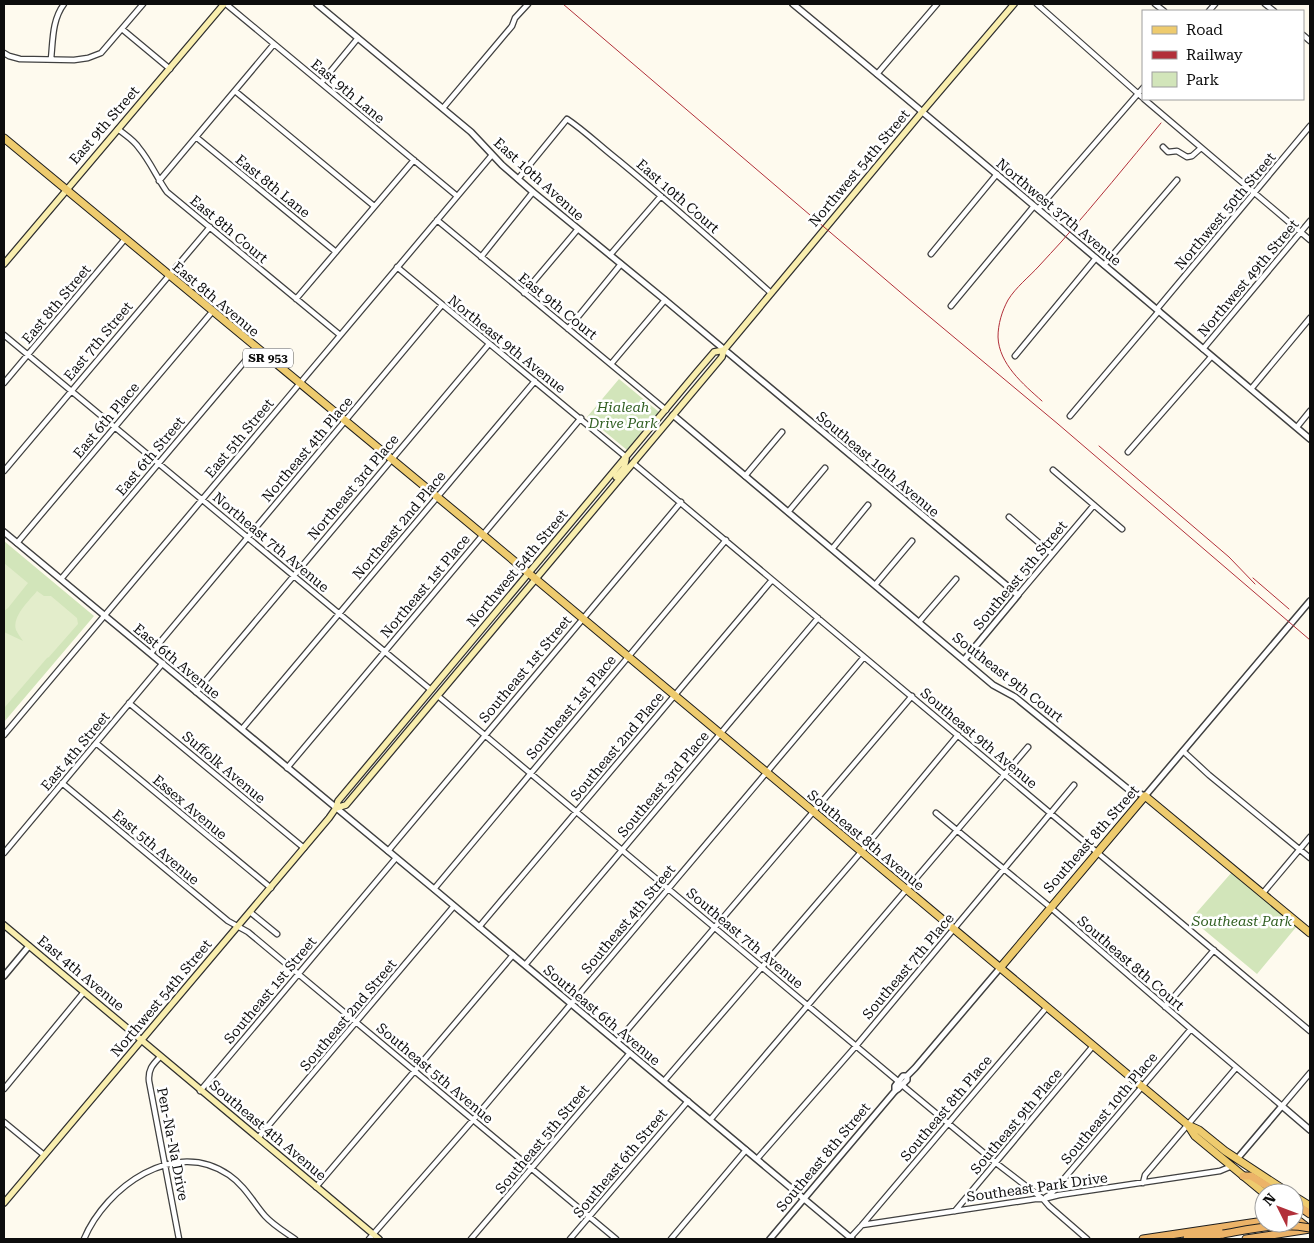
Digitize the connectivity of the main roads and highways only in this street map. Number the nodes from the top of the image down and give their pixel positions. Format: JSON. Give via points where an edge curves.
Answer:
{"nodes":[{"id":1,"x":225,"y":4,"type":"edge"},
{"id":2,"x":1014,"y":4,"type":"edge"},
{"id":3,"x":4,"y":138,"type":"edge"},
{"id":4,"x":66,"y":190,"type":"junction"},
{"id":5,"x":4,"y":264,"type":"edge"},
{"id":6,"x":724,"y":350,"type":"junction"},
{"id":7,"x":664,"y":412,"type":"junction"},
{"id":8,"x":626,"y":457,"type":"junction"},
{"id":9,"x":633,"y":463,"type":"junction"},
{"id":10,"x":606,"y":496,"type":"junction"},
{"id":11,"x":528,"y":574,"type":"junction"},
{"id":12,"x":535,"y":580,"type":"junction"},
{"id":13,"x":431,"y":690,"type":"junction"},
{"id":14,"x":398,"y":742,"type":"junction"},
{"id":15,"x":1145,"y":796,"type":"joint"},
{"id":16,"x":336,"y":808,"type":"junction"},
{"id":17,"x":4,"y":925,"type":"edge"},
{"id":18,"x":1310,"y":933,"type":"edge"},
{"id":19,"x":1000,"y":968,"type":"junction"},
{"id":20,"x":141,"y":1041,"type":"junction"},
{"id":21,"x":1188,"y":1125,"type":"junction"},
{"id":22,"x":1243,"y":1176,"type":"junction"},
{"id":23,"x":1262,"y":1183,"type":"edge"},
{"id":24,"x":1274,"y":1183,"type":"edge"},
{"id":25,"x":1254,"y":1185,"type":"edge"},
{"id":26,"x":4,"y":1203,"type":"edge"},
{"id":27,"x":1254,"y":1222,"type":"edge"},
{"id":28,"x":1310,"y":1229,"type":"edge"},
{"id":29,"x":371,"y":1237,"type":"edge"},
{"id":30,"x":379,"y":1239,"type":"edge"},
{"id":31,"x":1143,"y":1239,"type":"edge"},
{"id":32,"x":1187,"y":1239,"type":"edge"},
{"id":33,"x":1246,"y":1239,"type":"edge"}],
"edges":[{"from":1,"to":4,"type":"main road","name":"East 9th Street"},
{"from":2,"to":6,"type":"main road","name":"Northwest 54th Street"},
{"from":3,"to":4,"type":"main road","name":"East 8th Avenue","number":"SR 953"},
{"from":4,"to":5,"type":"main road","name":"East 9th Street"},
{"from":4,"to":11,"type":"main road","name":"East 8th Avenue","number":"SR 953"},
{"from":6,"to":7,"type":"main road","name":"Northwest 54th Street","via":[[714,352]]},
{"from":6,"to":9,"type":"main road","name":"Northwest 54th Street"},
{"from":7,"to":8,"type":"main road","name":"Northwest 54th Street"},
{"from":7,"to":9,"type":"main road","via":[[661,424],[634,456]]},
{"from":8,"to":10,"type":"main road","via":[[624,468],[608,487]]},
{"from":8,"to":11,"type":"main road","name":"Northwest 54th Street"},
{"from":9,"to":10,"type":"main road","name":"Northwest 54th Street"},
{"from":10,"to":12,"type":"main road","name":"Northwest 54th Street"},
{"from":11,"to":12,"type":"main road","name":"Southeast 8th Avenue","number":"SR 953"},
{"from":11,"to":13,"type":"main road","name":"Northwest 54th Street"},
{"from":12,"to":14,"type":"main road","name":"Northwest 54th Street"},
{"from":12,"to":19,"type":"main road","name":"Southeast 8th Avenue","number":"SR 953"},
{"from":13,"to":14,"type":"main road","via":[[426,704]]},
{"from":13,"to":16,"type":"main road","name":"Northwest 54th Street","via":[[338,801]]},
{"from":14,"to":16,"type":"main road","name":"Northwest 54th Street","via":[[346,805]]},
{"from":15,"to":18,"type":"main road","name":"Southeast 9th Court"},
{"from":15,"to":19,"type":"main road","name":"Southeast 8th Street"},
{"from":16,"to":20,"type":"main road","name":"Northwest 54th Street"},
{"from":17,"to":20,"type":"main road","name":"East 4th Avenue"},
{"from":19,"to":21,"type":"main road","name":"Southeast 8th Avenue","number":"SR 953"},
{"from":20,"to":26,"type":"main road","name":"Northwest 54th Street"},
{"from":20,"to":29,"type":"main road","name":"Southeast 4th Avenue"},
{"from":21,"to":22,"type":"main road","number":"SR 953","via":[[1195,1136]]},
{"from":21,"to":24,"type":"main road","number":"SR 953"},
{"from":22,"to":23,"type":"highway","via":[[1251,1176]]},
{"from":22,"to":25,"type":"main road","number":"SR 953"},
{"from":27,"to":31,"type":"highway"},
{"from":28,"to":32,"type":"highway","bridge":true,"via":[[1278,1226]]},
{"from":28,"to":33,"type":"highway"},
{"from":29,"to":30,"type":"main road","name":"Southeast 4th Avenue"}]}
